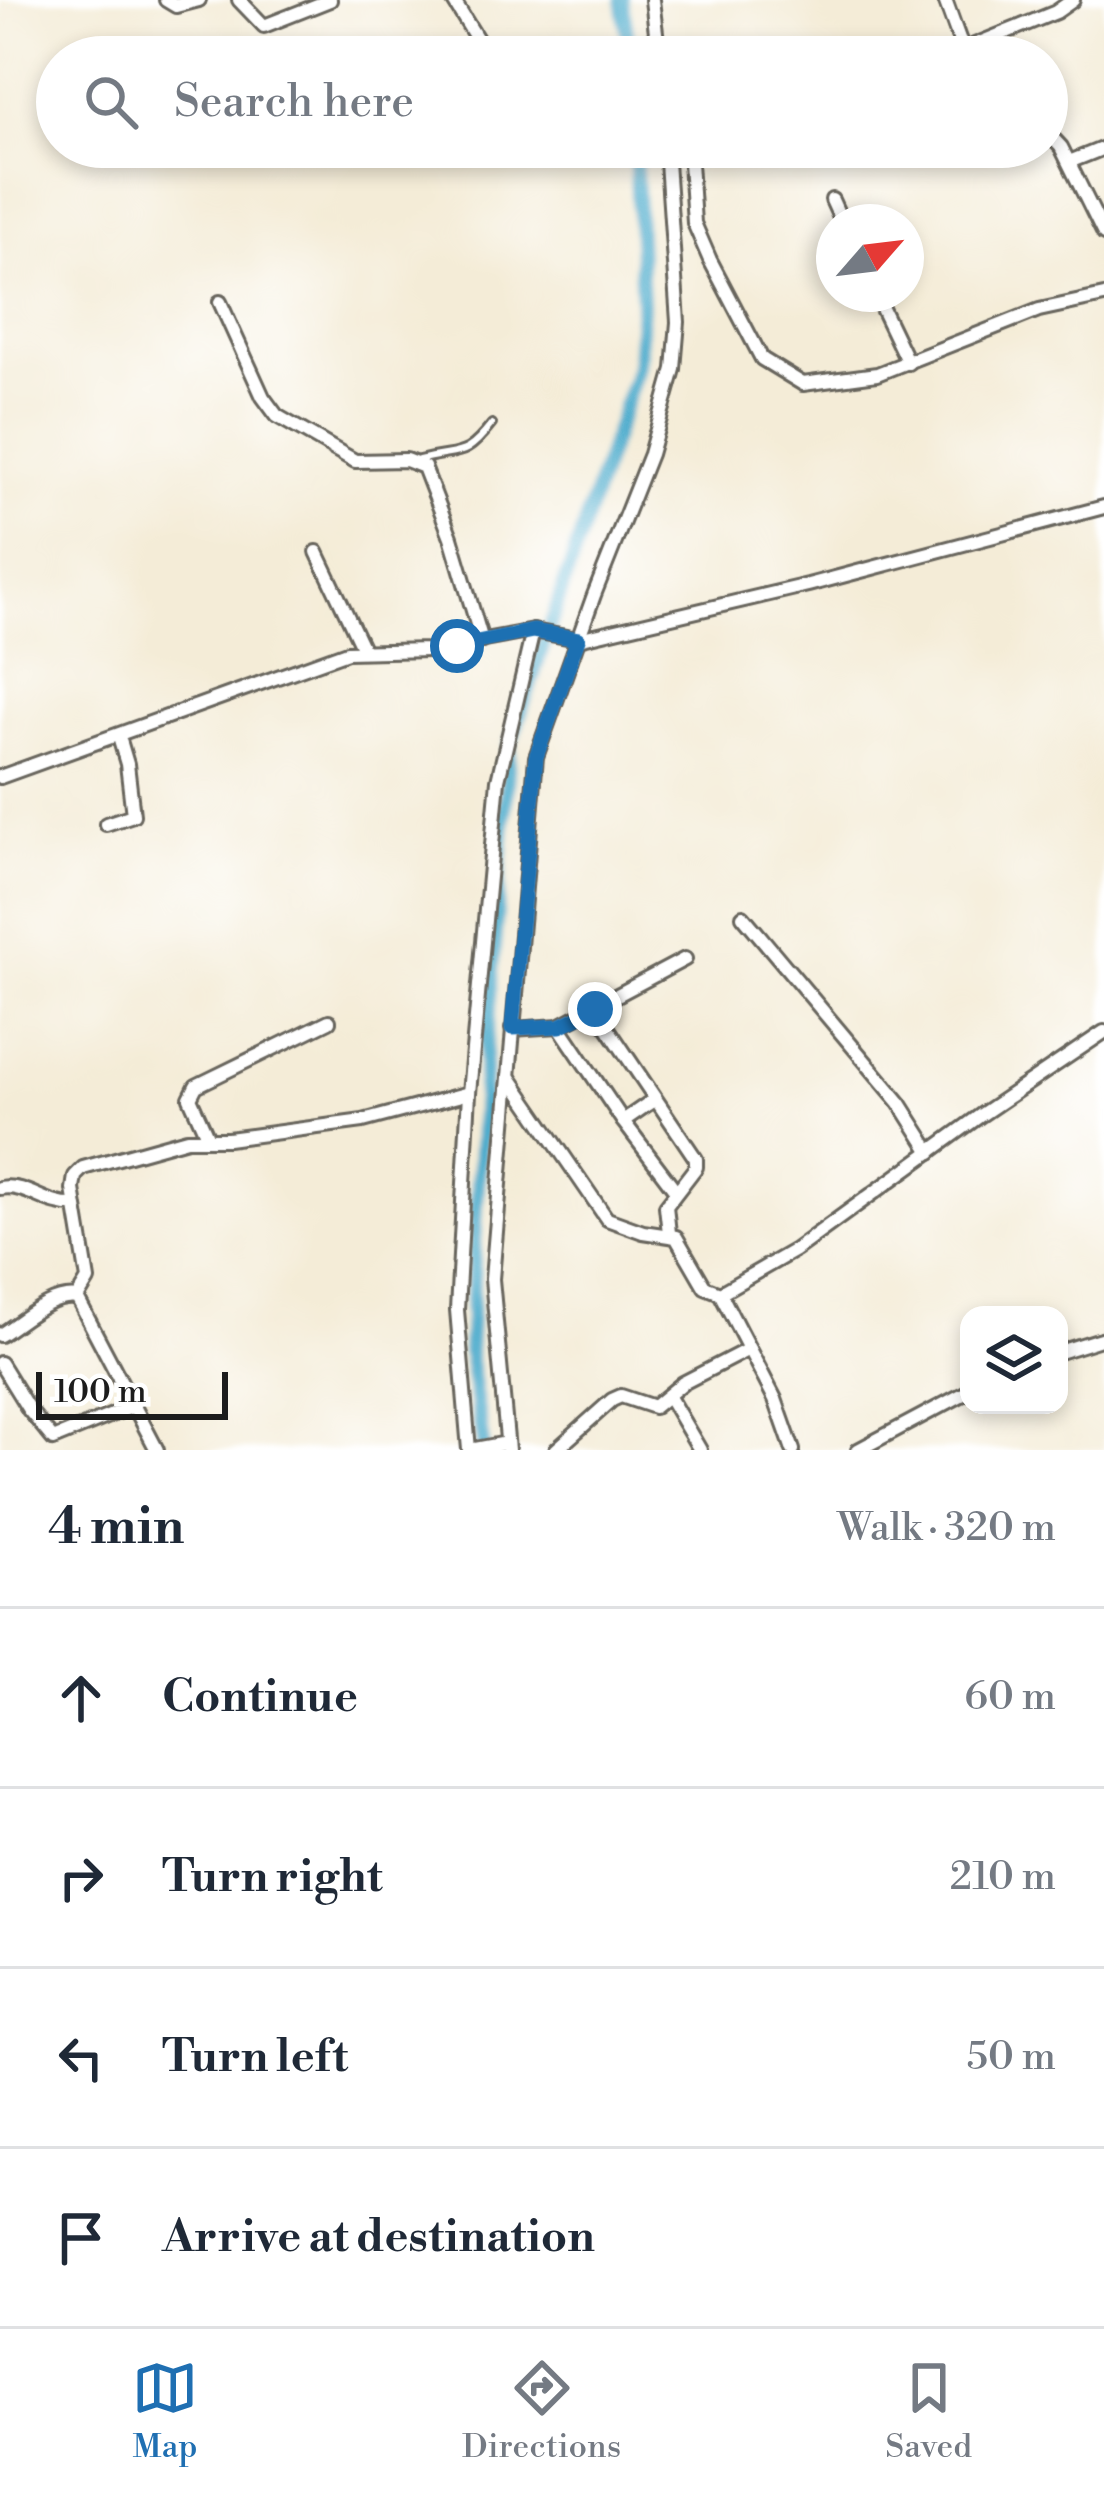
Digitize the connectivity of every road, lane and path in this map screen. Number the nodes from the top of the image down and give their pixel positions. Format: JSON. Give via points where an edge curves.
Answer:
{"nodes":[{"id":1,"x":166,"y":0,"type":"edge"},
{"id":2,"x":199,"y":0,"type":"edge"},
{"id":3,"x":239,"y":0,"type":"edge"},
{"id":4,"x":330,"y":0,"type":"edge"},
{"id":5,"x":453,"y":0,"type":"edge"},
{"id":6,"x":652,"y":0,"type":"edge"},
{"id":7,"x":945,"y":0,"type":"edge"},
{"id":8,"x":1073,"y":0,"type":"edge"},
{"id":9,"x":475,"y":36,"type":"edge"},
{"id":10,"x":656,"y":36,"type":"edge"},
{"id":11,"x":958,"y":36,"type":"edge"},
{"id":12,"x":1001,"y":36,"type":"edge"},
{"id":13,"x":1104,"y":148,"type":"edge"},
{"id":14,"x":1069,"y":162,"type":"joint"},
{"id":15,"x":667,"y":168,"type":"edge"},
{"id":16,"x":690,"y":168,"type":"edge"},
{"id":17,"x":832,"y":200,"type":"dead end"},
{"id":18,"x":834,"y":204,"type":"edge"},
{"id":19,"x":1104,"y":234,"type":"edge"},
{"id":20,"x":1104,"y":296,"type":"edge"},
{"id":21,"x":220,"y":302,"type":"dead end"},
{"id":22,"x":884,"y":312,"type":"edge"},
{"id":23,"x":908,"y":363,"type":"junction"},
{"id":24,"x":492,"y":424,"type":"dead end"},
{"id":25,"x":416,"y":461,"type":"junction"},
{"id":26,"x":1104,"y":507,"type":"edge"},
{"id":27,"x":316,"y":552,"type":"dead end"},
{"id":28,"x":538,"y":631,"type":"junction"},
{"id":29,"x":573,"y":638,"type":"junction"},
{"id":30,"x":482,"y":641,"type":"junction"},
{"id":31,"x":363,"y":650,"type":"junction"},
{"id":32,"x":119,"y":737,"type":"junction"},
{"id":33,"x":2,"y":771,"type":"edge"},
{"id":34,"x":106,"y":824,"type":"dead end"},
{"id":35,"x":743,"y":916,"type":"dead end"},
{"id":36,"x":685,"y":959,"type":"dead end"},
{"id":37,"x":595,"y":1009,"type":"junction"},
{"id":38,"x":329,"y":1022,"type":"dead end"},
{"id":39,"x":560,"y":1026,"type":"junction"},
{"id":40,"x":512,"y":1028,"type":"junction"},
{"id":41,"x":1104,"y":1032,"type":"edge"},
{"id":42,"x":508,"y":1075,"type":"junction"},
{"id":43,"x":469,"y":1093,"type":"junction"},
{"id":44,"x":655,"y":1099,"type":"junction"},
{"id":45,"x":623,"y":1121,"type":"junction"},
{"id":46,"x":208,"y":1138,"type":"junction"},
{"id":47,"x":931,"y":1152,"type":"junction"},
{"id":48,"x":0,"y":1189,"type":"edge"},
{"id":49,"x":676,"y":1191,"type":"junction"},
{"id":50,"x":75,"y":1205,"type":"junction"},
{"id":51,"x":669,"y":1233,"type":"junction"},
{"id":52,"x":720,"y":1293,"type":"junction"},
{"id":53,"x":76,"y":1298,"type":"junction"},
{"id":54,"x":0,"y":1335,"type":"edge"},
{"id":55,"x":1104,"y":1338,"type":"edge"},
{"id":56,"x":749,"y":1349,"type":"junction"},
{"id":57,"x":1068,"y":1349,"type":"edge"},
{"id":58,"x":0,"y":1363,"type":"edge"},
{"id":59,"x":960,"y":1396,"type":"edge"},
{"id":60,"x":669,"y":1397,"type":"junction"},
{"id":61,"x":134,"y":1406,"type":"junction"},
{"id":62,"x":505,"y":1445,"type":"edge"},
{"id":63,"x":472,"y":1449,"type":"edge"},
{"id":64,"x":157,"y":1450,"type":"edge"},
{"id":65,"x":556,"y":1450,"type":"edge"},
{"id":66,"x":700,"y":1450,"type":"edge"},
{"id":67,"x":793,"y":1450,"type":"edge"},
{"id":68,"x":858,"y":1450,"type":"edge"}],
"edges":[{"from":1,"to":2,"type":"street"},
{"from":3,"to":4,"type":"street","via":[[264,26]]},
{"from":5,"to":9,"type":"street"},
{"from":6,"to":10,"type":"street"},
{"from":7,"to":11,"type":"street"},
{"from":8,"to":12,"type":"street"},
{"from":13,"to":14,"type":"street"},
{"from":14,"to":19,"type":"street"},
{"from":15,"to":29,"type":"street","via":[[674,368],[656,439]]},
{"from":16,"to":23,"type":"street","via":[[694,223],[762,359],[803,384]]},
{"from":17,"to":18,"type":"street"},
{"from":20,"to":23,"type":"street","via":[[1039,310]]},
{"from":21,"to":25,"type":"street","via":[[277,416],[355,461]]},
{"from":22,"to":23,"type":"street"},
{"from":24,"to":25,"type":"lane","via":[[461,454]]},
{"from":25,"to":30,"type":"street","via":[[432,482]]},
{"from":26,"to":29,"type":"street"},
{"from":27,"to":31,"type":"street"},
{"from":28,"to":29,"type":"street"},
{"from":28,"to":30,"type":"street"},
{"from":28,"to":43,"type":"street","via":[[497,780]]},
{"from":29,"to":40,"type":"street","via":[[536,757]]},
{"from":30,"to":31,"type":"street"},
{"from":31,"to":32,"type":"street"},
{"from":32,"to":33,"type":"street"},
{"from":32,"to":34,"type":"street","via":[[133,815]]},
{"from":35,"to":47,"type":"street","via":[[900,1103]]},
{"from":36,"to":37,"type":"street"},
{"from":37,"to":39,"type":"street"},
{"from":37,"to":44,"type":"street"},
{"from":38,"to":46,"type":"street","via":[[196,1086],[190,1098]]},
{"from":39,"to":40,"type":"street"},
{"from":39,"to":45,"type":"street"},
{"from":40,"to":42,"type":"street"},
{"from":41,"to":47,"type":"street"},
{"from":42,"to":51,"type":"street","via":[[607,1219]]},
{"from":42,"to":62,"type":"street","via":[[492,1279]]},
{"from":43,"to":46,"type":"street","via":[[363,1121]]},
{"from":43,"to":63,"type":"street","via":[[457,1310]]},
{"from":44,"to":45,"type":"street"},
{"from":44,"to":49,"type":"street","via":[[696,1159]]},
{"from":45,"to":49,"type":"street"},
{"from":46,"to":50,"type":"street","via":[[83,1168],[75,1176]]},
{"from":47,"to":52,"type":"street"},
{"from":48,"to":50,"type":"street"},
{"from":49,"to":51,"type":"street","via":[[666,1206]]},
{"from":50,"to":53,"type":"street","via":[[88,1266]]},
{"from":51,"to":52,"type":"street","via":[[705,1288]]},
{"from":52,"to":56,"type":"street"},
{"from":53,"to":54,"type":"street","via":[[65,1296]]},
{"from":53,"to":61,"type":"street"},
{"from":55,"to":57,"type":"street"},
{"from":56,"to":60,"type":"street"},
{"from":56,"to":67,"type":"street"},
{"from":58,"to":61,"type":"street","via":[[53,1438]]},
{"from":59,"to":68,"type":"street"},
{"from":60,"to":65,"type":"street","via":[[654,1407],[621,1396]]},
{"from":60,"to":66,"type":"street"},
{"from":61,"to":64,"type":"street"},
{"from":62,"to":63,"type":"street"}]}
